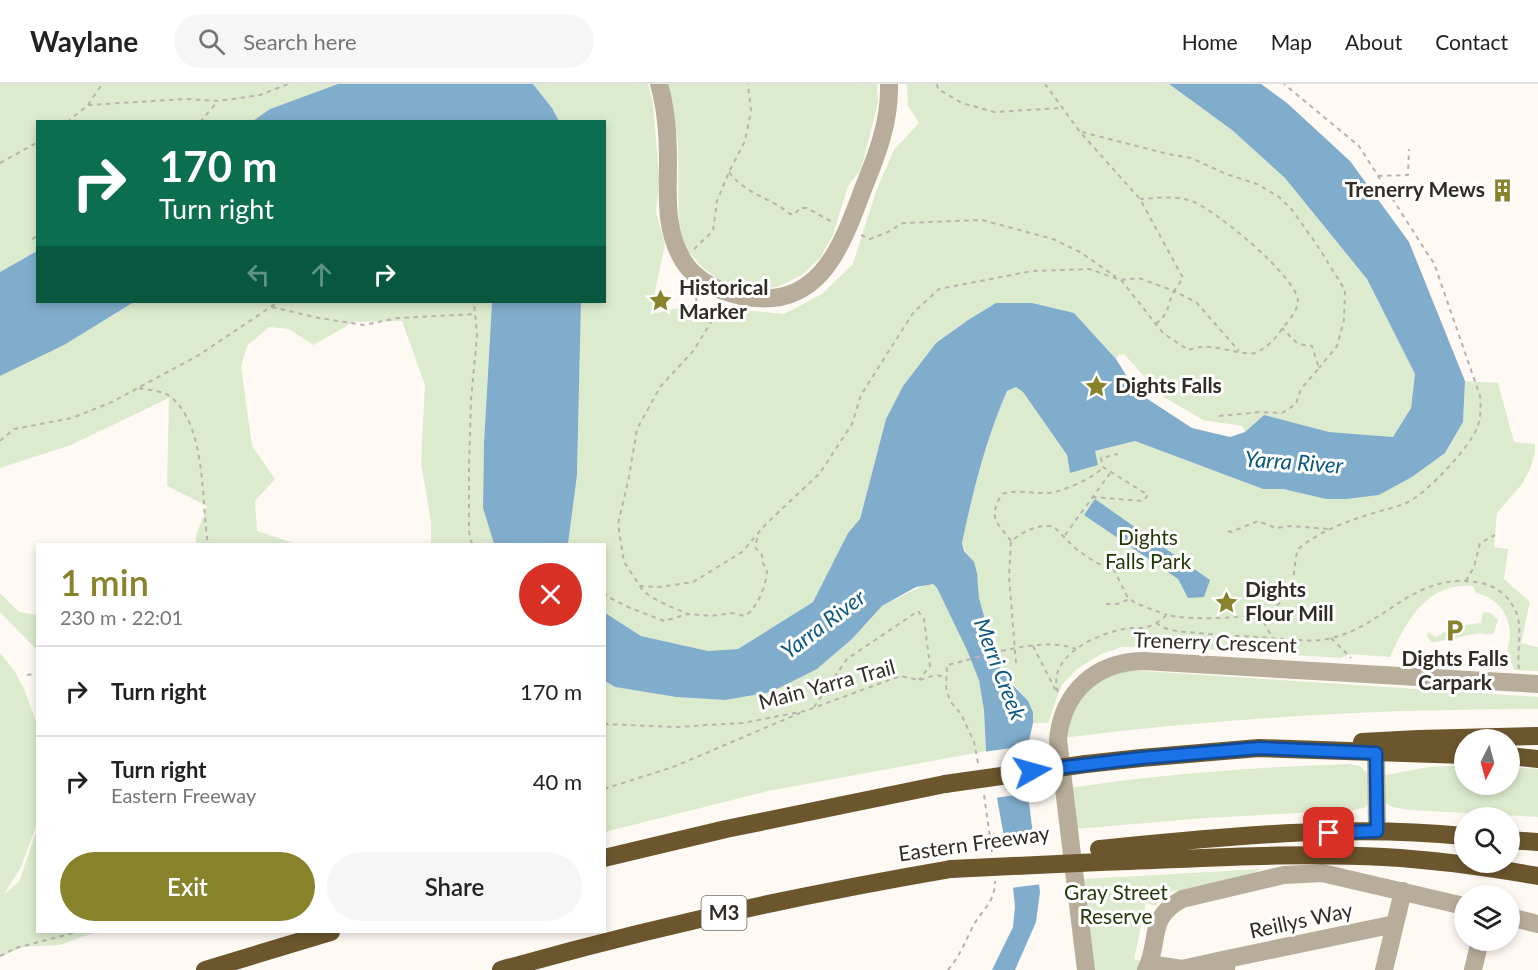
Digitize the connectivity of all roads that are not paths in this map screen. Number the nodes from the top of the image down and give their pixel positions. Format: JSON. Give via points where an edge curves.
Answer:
{"nodes":[{"id":1,"x":659,"y":84,"type":"edge"},
{"id":2,"x":889,"y":84,"type":"edge"},
{"id":3,"x":1531,"y":683,"type":"edge"},
{"id":4,"x":1538,"y":736,"type":"edge"},
{"id":5,"x":1259,"y":748,"type":"junction"},
{"id":6,"x":1376,"y":753,"type":"junction"},
{"id":7,"x":1454,"y":755,"type":"edge"},
{"id":8,"x":1520,"y":757,"type":"edge"},
{"id":9,"x":1538,"y":759,"type":"edge"},
{"id":10,"x":1377,"y":831,"type":"junction"},
{"id":11,"x":1454,"y":835,"type":"edge"},
{"id":12,"x":1520,"y":841,"type":"edge"},
{"id":13,"x":1538,"y":842,"type":"edge"},
{"id":14,"x":1100,"y":855,"type":"junction"},
{"id":15,"x":606,"y":858,"type":"edge"},
{"id":16,"x":1538,"y":876,"type":"edge"},
{"id":17,"x":1403,"y":891,"type":"junction"},
{"id":18,"x":1454,"y":904,"type":"edge"},
{"id":19,"x":1520,"y":920,"type":"edge"},
{"id":20,"x":1395,"y":924,"type":"junction"},
{"id":21,"x":1538,"y":924,"type":"edge"},
{"id":22,"x":328,"y":933,"type":"edge"},
{"id":23,"x":1477,"y":951,"type":"edge"},
{"id":24,"x":1227,"y":964,"type":"edge"},
{"id":25,"x":1148,"y":967,"type":"edge"},
{"id":26,"x":1182,"y":969,"type":"edge"},
{"id":27,"x":205,"y":970,"type":"edge"},
{"id":28,"x":501,"y":970,"type":"edge"},
{"id":29,"x":1086,"y":970,"type":"edge"},
{"id":30,"x":1384,"y":970,"type":"edge"},
{"id":31,"x":1473,"y":970,"type":"edge"}],
"edges":[{"from":1,"to":2,"type":"street","via":[[667,133],[669,224],[679,252],[695,276],[710,286],[731,294],[765,298],[800,289],[825,270],[841,247],[882,141]]},
{"from":3,"to":29,"type":"street","name":"Trenerry Crescent","via":[[1143,661],[1112,665],[1098,672],[1071,698],[1058,739]]},
{"from":4,"to":5,"type":"highway"},
{"from":5,"to":6,"type":"highway"},
{"from":5,"to":15,"type":"highway","bridge":true,"via":[[1086,764],[945,784],[737,826]]},
{"from":6,"to":7,"type":"highway"},
{"from":6,"to":10,"type":"street"},
{"from":8,"to":9,"type":"highway"},
{"from":10,"to":11,"type":"highway","name":"Eastern Freeway","number":"M3"},
{"from":10,"to":14,"type":"highway","name":"Eastern Freeway","number":"M3","via":[[1212,838]]},
{"from":12,"to":13,"type":"highway"},
{"from":14,"to":16,"type":"highway","via":[[1381,857],[1456,863]]},
{"from":14,"to":28,"type":"highway","name":"Eastern Freeway","number":"M3","bridge":true,"via":[[951,869],[869,883],[723,913]]},
{"from":17,"to":18,"type":"street"},
{"from":17,"to":20,"type":"street"},
{"from":17,"to":25,"type":"street","via":[[1322,873],[1284,874],[1182,899],[1168,906],[1160,918]]},
{"from":19,"to":21,"type":"street"},
{"from":20,"to":24,"type":"street","name":"Reillys Way"},
{"from":20,"to":30,"type":"street"},
{"from":22,"to":27,"type":"highway"},
{"from":23,"to":31,"type":"street"},
{"from":24,"to":26,"type":"street","name":"Reillys Way"},
{"from":25,"to":26,"type":"street"}]}
